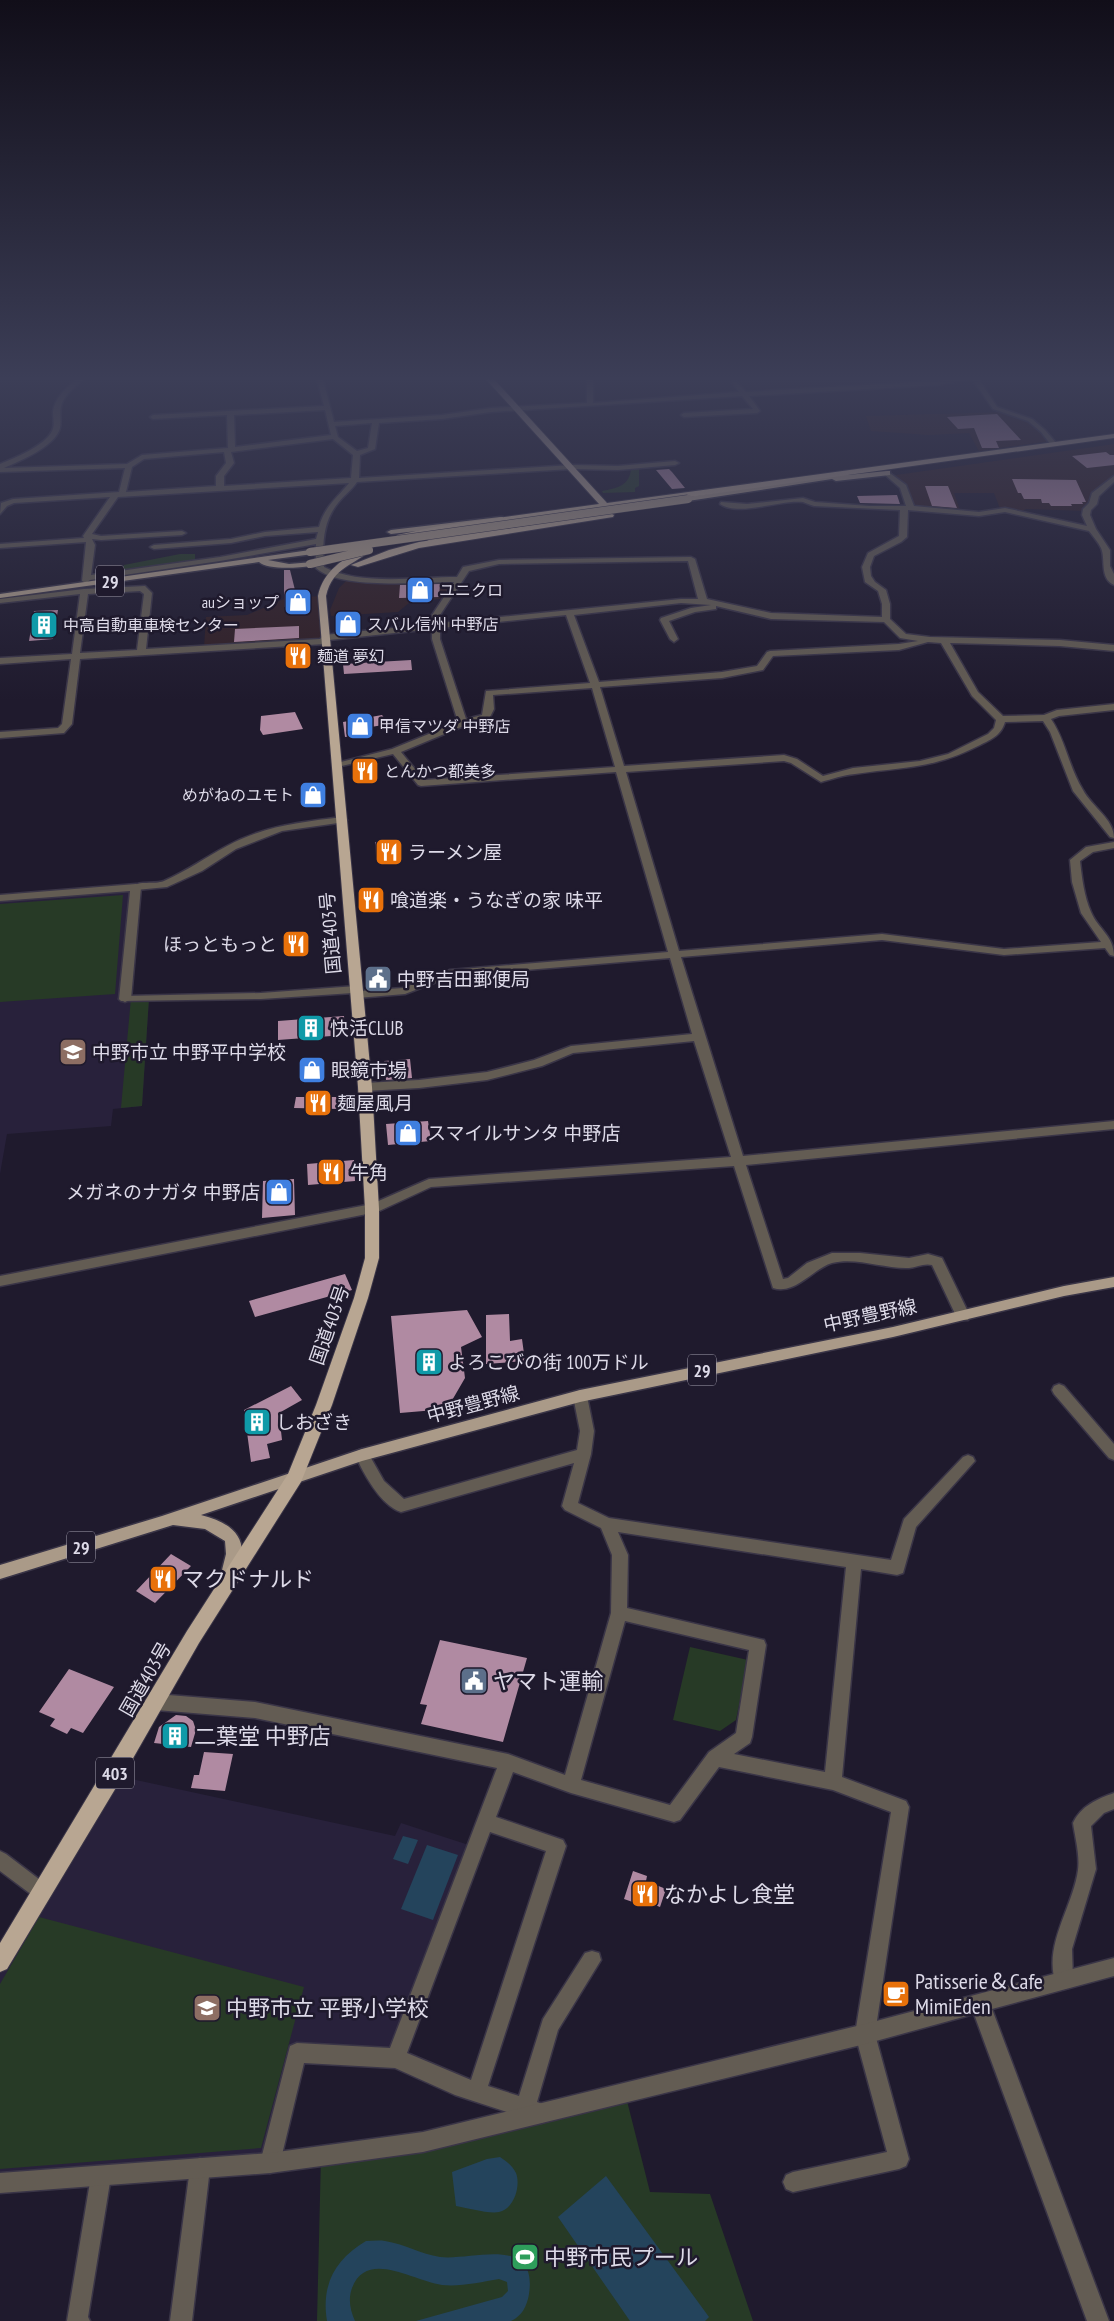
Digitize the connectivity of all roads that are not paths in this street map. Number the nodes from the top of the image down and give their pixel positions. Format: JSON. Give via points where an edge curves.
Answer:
{"nodes":[{"id":1,"x":122,"y":484,"type":"edge"},
{"id":2,"x":220,"y":484,"type":"edge"},
{"id":3,"x":311,"y":484,"type":"edge"},
{"id":4,"x":354,"y":484,"type":"edge"},
{"id":5,"x":585,"y":484,"type":"edge"},
{"id":6,"x":778,"y":484,"type":"edge"},
{"id":7,"x":787,"y":484,"type":"edge"},
{"id":8,"x":800,"y":484,"type":"edge"},
{"id":9,"x":900,"y":484,"type":"edge"},
{"id":10,"x":1107,"y":484,"type":"edge"},
{"id":11,"x":220,"y":489,"type":"junction"},
{"id":12,"x":118,"y":495,"type":"junction"},
{"id":13,"x":724,"y":504,"type":"dead end"},
{"id":14,"x":605,"y":506,"type":"junction"},
{"id":15,"x":908,"y":508,"type":"junction"},
{"id":16,"x":0,"y":512,"type":"edge"},
{"id":17,"x":613,"y":514,"type":"junction"},
{"id":18,"x":511,"y":519,"type":"junction"},
{"id":19,"x":569,"y":521,"type":"junction"},
{"id":20,"x":323,"y":529,"type":"junction"},
{"id":21,"x":1092,"y":529,"type":"junction"},
{"id":22,"x":182,"y":533,"type":"dead end"},
{"id":23,"x":87,"y":538,"type":"junction"},
{"id":24,"x":321,"y":541,"type":"junction"},
{"id":25,"x":0,"y":546,"type":"edge"},
{"id":26,"x":375,"y":546,"type":"junction"},
{"id":27,"x":154,"y":547,"type":"dead end"},
{"id":28,"x":311,"y":549,"type":"junction"},
{"id":29,"x":392,"y":552,"type":"junction"},
{"id":30,"x":249,"y":561,"type":"junction"},
{"id":31,"x":219,"y":565,"type":"junction"},
{"id":32,"x":1110,"y":567,"type":"edge"},
{"id":33,"x":337,"y":575,"type":"junction"},
{"id":34,"x":460,"y":579,"type":"junction"},
{"id":35,"x":1114,"y":583,"type":"edge"},
{"id":36,"x":84,"y":591,"type":"junction"},
{"id":37,"x":0,"y":596,"type":"edge"},
{"id":38,"x":0,"y":601,"type":"edge"},
{"id":39,"x":703,"y":601,"type":"junction"},
{"id":40,"x":726,"y":605,"type":"junction"},
{"id":41,"x":569,"y":613,"type":"junction"},
{"id":42,"x":886,"y":620,"type":"junction"},
{"id":43,"x":437,"y":626,"type":"junction"},
{"id":44,"x":325,"y":639,"type":"junction"},
{"id":45,"x":674,"y":639,"type":"dead end"},
{"id":46,"x":930,"y":640,"type":"junction"},
{"id":47,"x":944,"y":640,"type":"junction"},
{"id":48,"x":1114,"y":648,"type":"edge"},
{"id":49,"x":141,"y":652,"type":"junction"},
{"id":50,"x":75,"y":656,"type":"junction"},
{"id":51,"x":0,"y":661,"type":"edge"},
{"id":52,"x":595,"y":684,"type":"junction"},
{"id":53,"x":1114,"y":707,"type":"edge"},
{"id":54,"x":1046,"y":718,"type":"junction"},
{"id":55,"x":1001,"y":719,"type":"junction"},
{"id":56,"x":463,"y":723,"type":"junction"},
{"id":57,"x":0,"y":735,"type":"edge"},
{"id":58,"x":395,"y":751,"type":"junction"},
{"id":59,"x":336,"y":766,"type":"junction"},
{"id":60,"x":619,"y":769,"type":"junction"},
{"id":61,"x":342,"y":820,"type":"junction"},
{"id":62,"x":1114,"y":835,"type":"edge"},
{"id":63,"x":1114,"y":845,"type":"edge"},
{"id":64,"x":136,"y":887,"type":"junction"},
{"id":65,"x":0,"y":898,"type":"edge"},
{"id":66,"x":1111,"y":949,"type":"edge"},
{"id":67,"x":676,"y":954,"type":"junction"},
{"id":68,"x":356,"y":992,"type":"junction"},
{"id":69,"x":699,"y":1037,"type":"junction"},
{"id":70,"x":365,"y":1087,"type":"junction"},
{"id":71,"x":1114,"y":1125,"type":"edge"},
{"id":72,"x":738,"y":1161,"type":"junction"},
{"id":73,"x":372,"y":1209,"type":"junction"},
{"id":74,"x":0,"y":1281,"type":"edge"},
{"id":75,"x":1114,"y":1282,"type":"edge"},
{"id":76,"x":963,"y":1316,"type":"junction"},
{"id":77,"x":1058,"y":1390,"type":"dead end"},
{"id":78,"x":580,"y":1396,"type":"junction"},
{"id":79,"x":584,"y":1454,"type":"junction"},
{"id":80,"x":1114,"y":1454,"type":"edge"},
{"id":81,"x":362,"y":1455,"type":"junction"},
{"id":82,"x":968,"y":1461,"type":"dead end"},
{"id":83,"x":295,"y":1477,"type":"junction"},
{"id":84,"x":162,"y":1522,"type":"junction"},
{"id":85,"x":607,"y":1524,"type":"junction"},
{"id":86,"x":854,"y":1562,"type":"junction"},
{"id":87,"x":0,"y":1572,"type":"edge"},
{"id":88,"x":227,"y":1582,"type":"junction"},
{"id":89,"x":619,"y":1613,"type":"junction"},
{"id":90,"x":156,"y":1702,"type":"junction"},
{"id":91,"x":715,"y":1758,"type":"junction"},
{"id":92,"x":508,"y":1762,"type":"junction"},
{"id":93,"x":833,"y":1782,"type":"junction"},
{"id":94,"x":571,"y":1785,"type":"junction"},
{"id":95,"x":1114,"y":1801,"type":"edge"},
{"id":96,"x":484,"y":1822,"type":"junction"},
{"id":97,"x":0,"y":1860,"type":"edge"},
{"id":98,"x":42,"y":1892,"type":"junction"},
{"id":99,"x":592,"y":1960,"type":"dead end"},
{"id":100,"x":0,"y":1962,"type":"edge"},
{"id":101,"x":1114,"y":1967,"type":"edge"},
{"id":102,"x":1064,"y":1980,"type":"junction"},
{"id":103,"x":980,"y":2004,"type":"junction"},
{"id":104,"x":865,"y":2034,"type":"junction"},
{"id":105,"x":396,"y":2058,"type":"junction"},
{"id":106,"x":477,"y":2091,"type":"junction"},
{"id":107,"x":525,"y":2107,"type":"junction"},
{"id":108,"x":544,"y":2114,"type":"junction"},
{"id":109,"x":270,"y":2163,"type":"junction"},
{"id":110,"x":200,"y":2168,"type":"junction"},
{"id":111,"x":102,"y":2176,"type":"junction"},
{"id":112,"x":793,"y":2182,"type":"dead end"},
{"id":113,"x":0,"y":2183,"type":"edge"},
{"id":114,"x":78,"y":2321,"type":"edge"},
{"id":115,"x":180,"y":2321,"type":"edge"},
{"id":116,"x":1098,"y":2321,"type":"edge"}],
"edges":[{"from":1,"to":12,"type":"street"},
{"from":2,"to":11,"type":"street"},
{"from":3,"to":11,"type":"street"},
{"from":4,"to":20,"type":"street","via":[[329,510]]},
{"from":5,"to":14,"type":"highway"},
{"from":6,"to":14,"type":"highway","name":"国道403号"},
{"from":7,"to":28,"type":"main road","number":"29","bridge":true},
{"from":8,"to":17,"type":"highway","name":"国道403号"},
{"from":9,"to":15,"type":"street"},
{"from":10,"to":21,"type":"street","via":[[1095,495],[1093,504],[1087,509]]},
{"from":11,"to":12,"type":"street"},
{"from":12,"to":16,"type":"street","via":[[13,501],[4,504]]},
{"from":12,"to":23,"type":"street"},
{"from":13,"to":15,"type":"street","via":[[747,506],[803,500],[814,504]]},
{"from":14,"to":17,"type":"highway"},
{"from":14,"to":18,"type":"highway","name":"国道403号","number":"403"},
{"from":15,"to":21,"type":"street","via":[[979,514],[1005,510]]},
{"from":15,"to":42,"type":"street","via":[[903,537],[870,555],[867,562],[865,574],[869,582],[882,590]]},
{"from":17,"to":19,"type":"highway","name":"国道403号","number":"403"},
{"from":18,"to":26,"type":"highway","name":"国道403号","number":"403","via":[[420,532]]},
{"from":18,"to":28,"type":"main road","number":"29","via":[[391,532]]},
{"from":19,"to":29,"type":"highway","name":"国道403号","number":"403"},
{"from":19,"to":30,"type":"main road","number":"29","bridge":true,"via":[[380,548],[310,564],[289,566]]},
{"from":20,"to":24,"type":"street"},
{"from":20,"to":27,"type":"street"},
{"from":21,"to":32,"type":"street","via":[[1106,550]]},
{"from":22,"to":23,"type":"street"},
{"from":23,"to":24,"type":"street","via":[[91,545],[86,580]]},
{"from":23,"to":25,"type":"street"},
{"from":24,"to":33,"type":"street","via":[[319,566],[321,570]]},
{"from":26,"to":29,"type":"highway"},
{"from":26,"to":33,"type":"highway","name":"国道403号","number":"403","via":[[351,558]]},
{"from":28,"to":30,"type":"main road","number":"29"},
{"from":28,"to":31,"type":"main road","number":"29"},
{"from":29,"to":33,"type":"highway","name":"国道403号","number":"403"},
{"from":30,"to":31,"type":"main road","number":"29"},
{"from":31,"to":37,"type":"main road","number":"29"},
{"from":32,"to":35,"type":"street"},
{"from":33,"to":34,"type":"street","via":[[368,580]]},
{"from":33,"to":44,"type":"highway","name":"国道403号","number":"403","via":[[324,615]]},
{"from":34,"to":39,"type":"street","via":[[466,569],[499,562],[692,559]]},
{"from":34,"to":43,"type":"street","via":[[436,615]]},
{"from":36,"to":38,"type":"street"},
{"from":36,"to":49,"type":"street","via":[[142,588],[148,593]]},
{"from":36,"to":50,"type":"street"},
{"from":39,"to":40,"type":"street"},
{"from":39,"to":41,"type":"street"},
{"from":40,"to":42,"type":"street","via":[[771,616]]},
{"from":40,"to":45,"type":"street","via":[[694,610],[664,620]]},
{"from":41,"to":43,"type":"street"},
{"from":41,"to":52,"type":"street"},
{"from":42,"to":46,"type":"street","via":[[903,636]]},
{"from":43,"to":44,"type":"street"},
{"from":43,"to":56,"type":"street","via":[[436,640]]},
{"from":44,"to":49,"type":"street"},
{"from":44,"to":59,"type":"highway","name":"国道403号","number":"403"},
{"from":46,"to":47,"type":"street"},
{"from":46,"to":52,"type":"street","via":[[899,647],[770,654],[760,668],[722,676]]},
{"from":47,"to":48,"type":"street"},
{"from":47,"to":55,"type":"street","via":[[974,694]]},
{"from":49,"to":50,"type":"street"},
{"from":50,"to":51,"type":"street"},
{"from":50,"to":57,"type":"street","via":[[67,724],[61,731]]},
{"from":52,"to":56,"type":"street","via":[[489,693],[490,709],[486,717]]},
{"from":52,"to":60,"type":"street"},
{"from":53,"to":54,"type":"street","via":[[1057,713]]},
{"from":54,"to":55,"type":"street"},
{"from":54,"to":62,"type":"street","via":[[1055,732],[1078,791]]},
{"from":55,"to":60,"type":"street","via":[[998,730],[991,736],[951,756],[821,779],[784,758]]},
{"from":56,"to":58,"type":"street"},
{"from":58,"to":59,"type":"street"},
{"from":58,"to":60,"type":"street","via":[[421,783]]},
{"from":59,"to":61,"type":"highway","name":"国道403号","number":"403"},
{"from":60,"to":67,"type":"street"},
{"from":61,"to":64,"type":"street","via":[[280,828],[232,847],[198,869],[163,885]]},
{"from":61,"to":68,"type":"highway","name":"国道403号","number":"403"},
{"from":63,"to":66,"type":"street","via":[[1090,849],[1075,860],[1077,882],[1086,913]]},
{"from":64,"to":65,"type":"street"},
{"from":64,"to":68,"type":"street","via":[[125,998]]},
{"from":66,"to":67,"type":"street","via":[[1005,952],[882,937]]},
{"from":67,"to":68,"type":"street","via":[[450,972],[405,991]]},
{"from":67,"to":69,"type":"street"},
{"from":68,"to":70,"type":"highway","name":"国道403号","number":"403"},
{"from":69,"to":70,"type":"street","via":[[571,1050],[538,1063],[487,1076]]},
{"from":69,"to":72,"type":"street"},
{"from":70,"to":73,"type":"highway","name":"国道403号","number":"403"},
{"from":71,"to":72,"type":"street"},
{"from":72,"to":73,"type":"street","via":[[429,1183]]},
{"from":72,"to":76,"type":"street","via":[[778,1284],[792,1282],[812,1266],[832,1258],[909,1263],[928,1259],[937,1261]]},
{"from":73,"to":74,"type":"street"},
{"from":73,"to":83,"type":"highway","name":"国道403号","number":"403","via":[[372,1258],[361,1298]]},
{"from":75,"to":76,"type":"main road","name":"中野豊野線","number":"29"},
{"from":76,"to":78,"type":"main road","name":"中野豊野線","number":"29"},
{"from":77,"to":80,"type":"street"},
{"from":78,"to":79,"type":"street","via":[[587,1431]]},
{"from":78,"to":81,"type":"main road","name":"中野豊野線","number":"29"},
{"from":79,"to":81,"type":"street","via":[[401,1506],[379,1486]]},
{"from":79,"to":85,"type":"street","via":[[570,1506]]},
{"from":81,"to":83,"type":"main road","name":"中野豊野線","number":"29"},
{"from":82,"to":86,"type":"street","via":[[909,1524],[897,1568]]},
{"from":83,"to":84,"type":"main road","name":"中野豊野線","number":"29"},
{"from":83,"to":88,"type":"highway","name":"国道403号","number":"403"},
{"from":84,"to":87,"type":"main road","name":"中野豊野線","number":"29"},
{"from":84,"to":88,"type":"main road","via":[[205,1522],[226,1532],[234,1545]]},
{"from":85,"to":86,"type":"street"},
{"from":85,"to":89,"type":"street","via":[[620,1555]]},
{"from":86,"to":93,"type":"street"},
{"from":88,"to":90,"type":"highway","name":"国道403号","number":"403"},
{"from":89,"to":91,"type":"street","via":[[758,1645],[744,1737]]},
{"from":89,"to":94,"type":"street"},
{"from":90,"to":92,"type":"street","via":[[255,1710]]},
{"from":90,"to":98,"type":"highway","name":"国道403号","number":"403"},
{"from":91,"to":93,"type":"street"},
{"from":91,"to":94,"type":"street","via":[[674,1814]]},
{"from":92,"to":94,"type":"street"},
{"from":92,"to":96,"type":"street"},
{"from":93,"to":104,"type":"street","via":[[900,1807]]},
{"from":95,"to":102,"type":"street","via":[[1098,1807],[1082,1823],[1086,1869],[1063,1948]]},
{"from":96,"to":105,"type":"street"},
{"from":96,"to":106,"type":"street","via":[[557,1846]]},
{"from":97,"to":98,"type":"street"},
{"from":98,"to":100,"type":"highway","name":"国道403号","number":"403"},
{"from":99,"to":107,"type":"street","via":[[550,2026]]},
{"from":101,"to":102,"type":"street"},
{"from":102,"to":103,"type":"street"},
{"from":103,"to":104,"type":"street"},
{"from":103,"to":116,"type":"street"},
{"from":104,"to":108,"type":"street"},
{"from":104,"to":112,"type":"street","via":[[899,2159]]},
{"from":105,"to":106,"type":"street","via":[[455,2085]]},
{"from":105,"to":109,"type":"street","via":[[297,2053]]},
{"from":106,"to":107,"type":"street"},
{"from":107,"to":108,"type":"street"},
{"from":108,"to":109,"type":"street","via":[[424,2142]]},
{"from":109,"to":110,"type":"street"},
{"from":110,"to":111,"type":"street"},
{"from":110,"to":115,"type":"street"},
{"from":111,"to":113,"type":"street"},
{"from":111,"to":114,"type":"street"}]}
